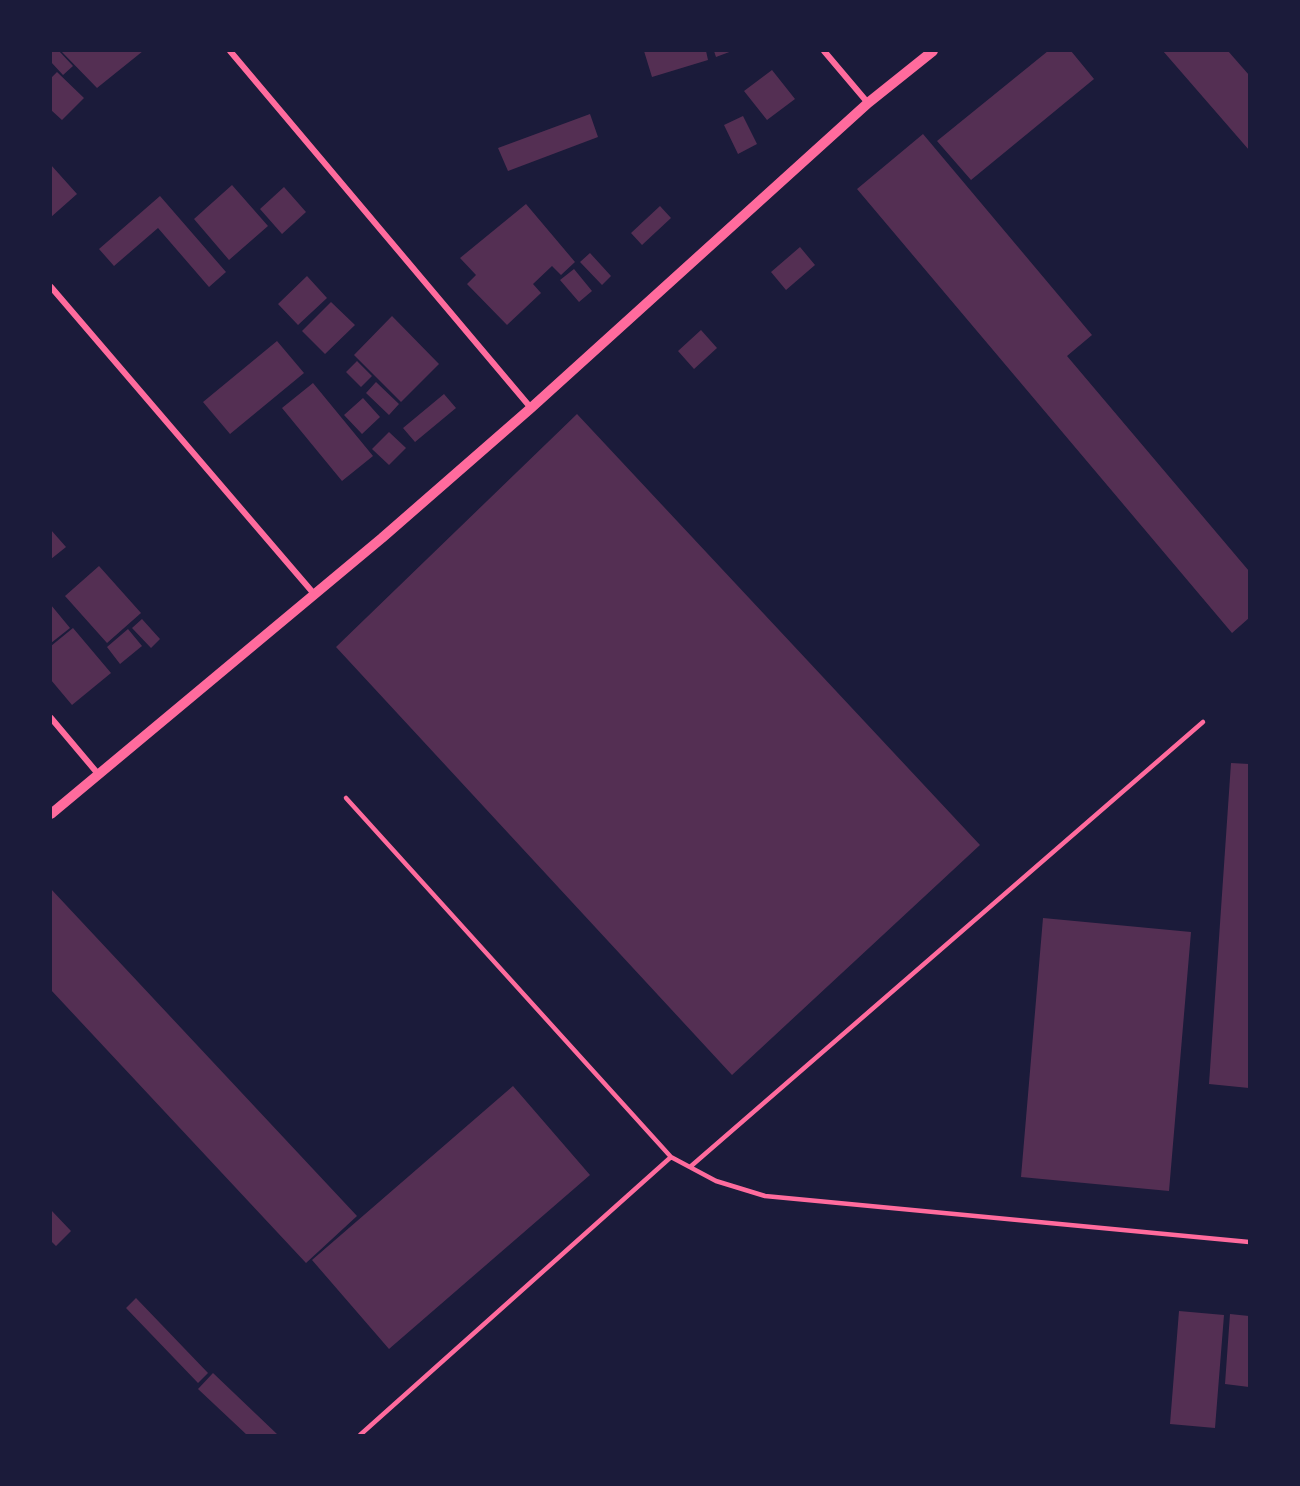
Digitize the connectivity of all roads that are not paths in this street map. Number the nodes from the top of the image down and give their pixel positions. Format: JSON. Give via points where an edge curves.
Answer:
{"nodes":[{"id":1,"x":230,"y":51,"type":"edge"},
{"id":2,"x":825,"y":51,"type":"edge"},
{"id":3,"x":933,"y":51,"type":"edge"},
{"id":4,"x":868,"y":103,"type":"junction"},
{"id":5,"x":51,"y":287,"type":"edge"},
{"id":6,"x":531,"y":408,"type":"junction"},
{"id":7,"x":315,"y":596,"type":"junction"},
{"id":8,"x":51,"y":718,"type":"edge"},
{"id":9,"x":1203,"y":722,"type":"dead end"},
{"id":10,"x":99,"y":775,"type":"junction"},
{"id":11,"x":346,"y":798,"type":"dead end"},
{"id":12,"x":51,"y":814,"type":"edge"},
{"id":13,"x":671,"y":1157,"type":"junction"},
{"id":14,"x":690,"y":1167,"type":"junction"},
{"id":15,"x":1249,"y":1242,"type":"edge"},
{"id":16,"x":360,"y":1435,"type":"edge"}],
"edges":[{"from":1,"to":6,"type":"street"},
{"from":2,"to":4,"type":"street"},
{"from":3,"to":4,"type":"street"},
{"from":4,"to":6,"type":"street"},
{"from":5,"to":7,"type":"street"},
{"from":6,"to":7,"type":"street"},
{"from":7,"to":10,"type":"street"},
{"from":8,"to":10,"type":"street"},
{"from":9,"to":14,"type":"lane"},
{"from":10,"to":12,"type":"street"},
{"from":11,"to":13,"type":"lane"},
{"from":13,"to":14,"type":"lane"},
{"from":13,"to":16,"type":"lane"},
{"from":14,"to":15,"type":"lane","via":[[716,1181],[765,1196]]}]}
